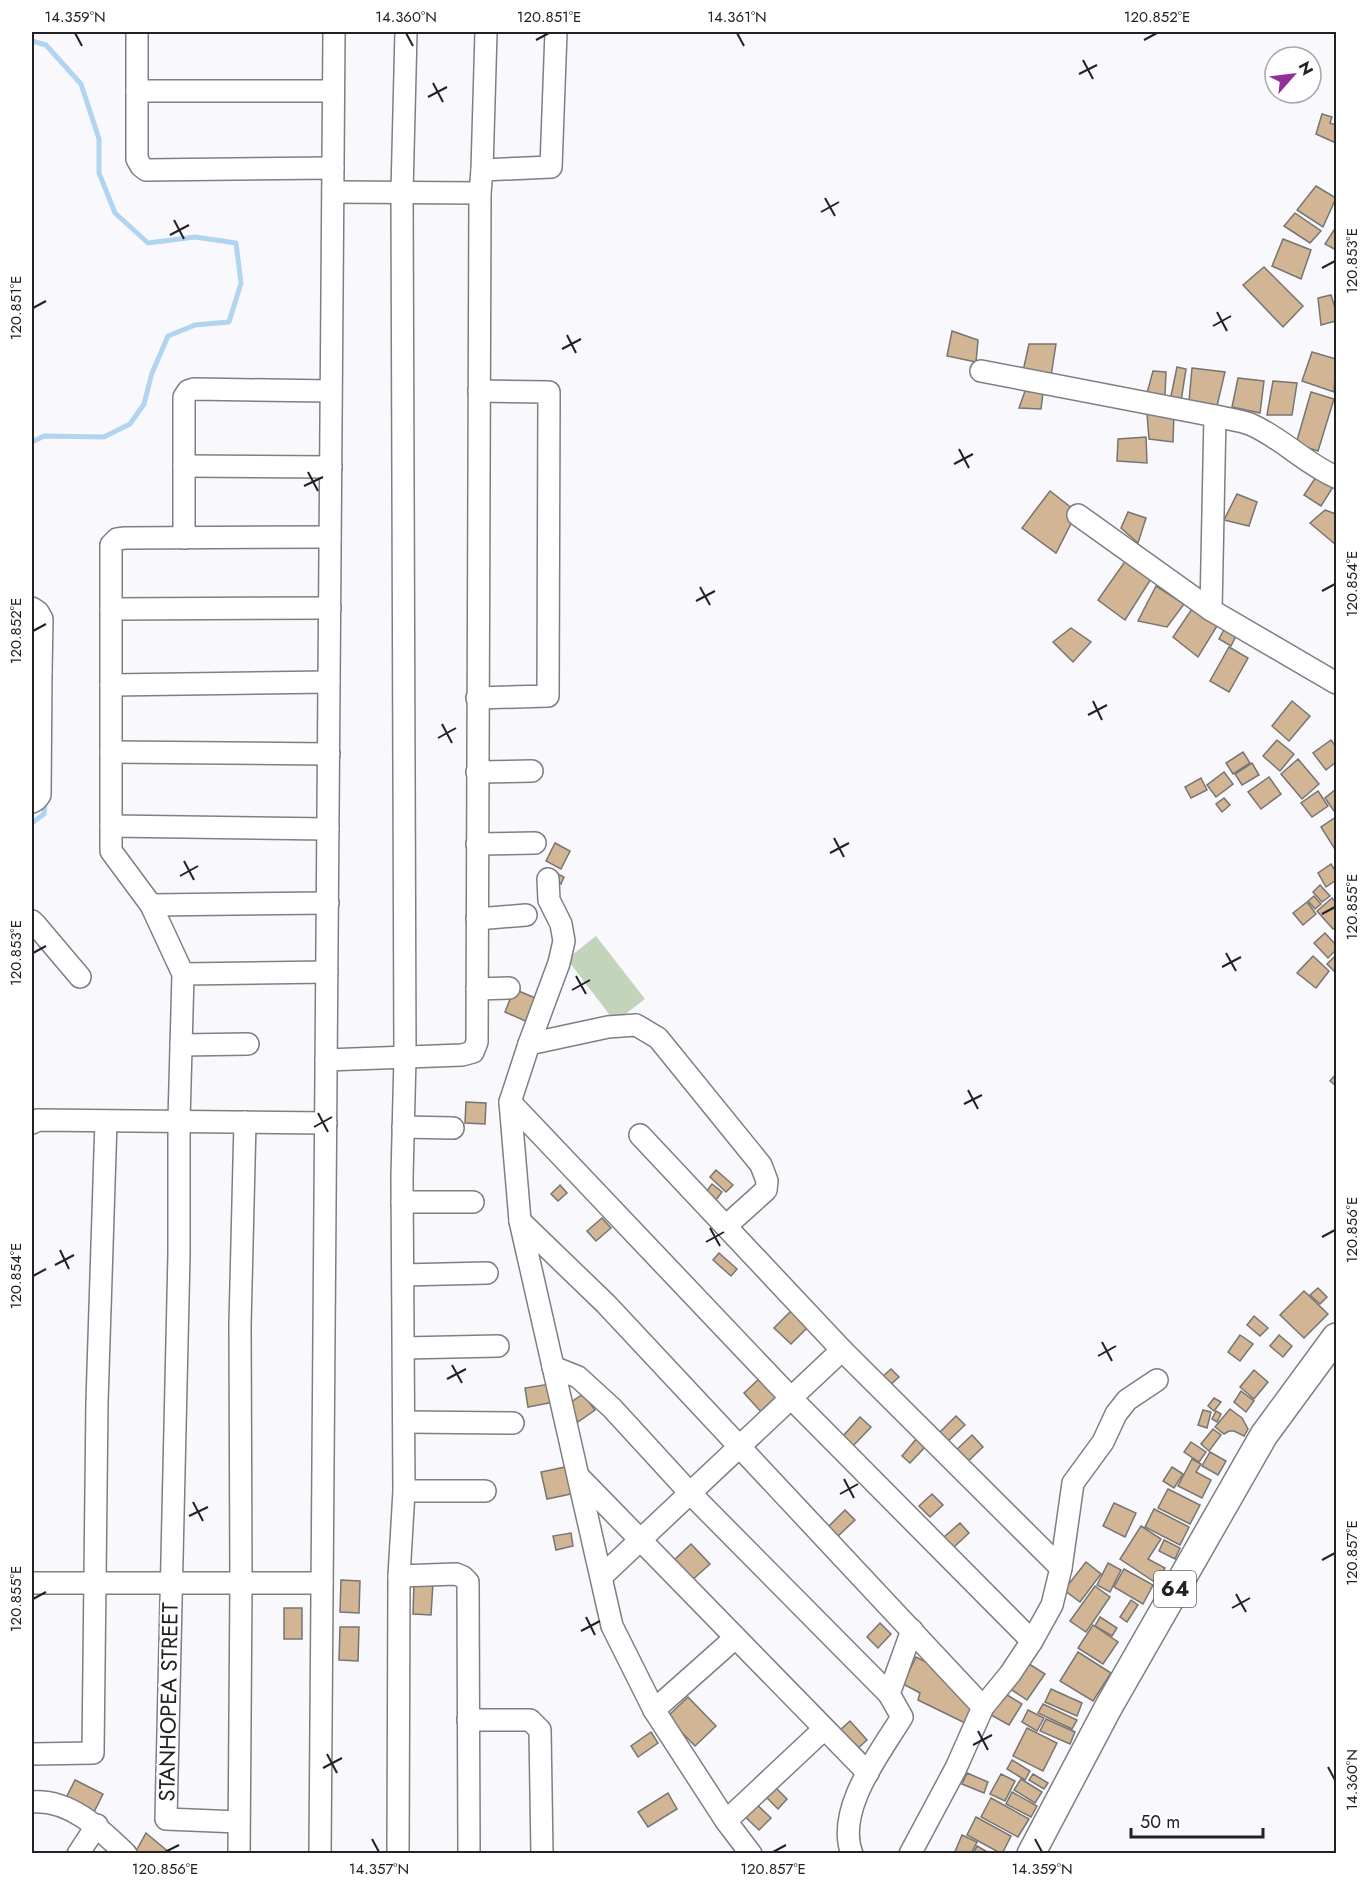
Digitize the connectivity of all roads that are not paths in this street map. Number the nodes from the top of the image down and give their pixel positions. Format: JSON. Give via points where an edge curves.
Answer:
{"nodes":[{"id":1,"x":137,"y":32,"type":"edge"},
{"id":2,"x":334,"y":32,"type":"edge"},
{"id":3,"x":406,"y":32,"type":"edge"},
{"id":4,"x":486,"y":32,"type":"edge"},
{"id":5,"x":556,"y":32,"type":"edge"},
{"id":6,"x":137,"y":91,"type":"junction"},
{"id":7,"x":333,"y":91,"type":"junction"},
{"id":8,"x":333,"y":168,"type":"junction"},
{"id":9,"x":482,"y":170,"type":"junction"},
{"id":10,"x":333,"y":192,"type":"junction"},
{"id":11,"x":402,"y":192,"type":"junction"},
{"id":12,"x":480,"y":193,"type":"junction"},
{"id":13,"x":981,"y":370,"type":"dead end"},
{"id":14,"x":331,"y":391,"type":"junction"},
{"id":15,"x":479,"y":391,"type":"junction"},
{"id":16,"x":1215,"y":416,"type":"junction"},
{"id":17,"x":184,"y":466,"type":"junction"},
{"id":18,"x":331,"y":467,"type":"junction"},
{"id":19,"x":1336,"y":477,"type":"edge"},
{"id":20,"x":1078,"y":515,"type":"dead end"},
{"id":21,"x":330,"y":537,"type":"junction"},
{"id":22,"x":184,"y":538,"type":"junction"},
{"id":23,"x":32,"y":608,"type":"edge"},
{"id":24,"x":330,"y":608,"type":"junction"},
{"id":25,"x":111,"y":609,"type":"junction"},
{"id":26,"x":1211,"y":610,"type":"junction"},
{"id":27,"x":36,"y":672,"type":"edge"},
{"id":28,"x":329,"y":682,"type":"junction"},
{"id":29,"x":1336,"y":683,"type":"edge"},
{"id":30,"x":111,"y":685,"type":"junction"},
{"id":31,"x":477,"y":698,"type":"junction"},
{"id":32,"x":36,"y":733,"type":"edge"},
{"id":33,"x":111,"y":752,"type":"junction"},
{"id":34,"x":328,"y":754,"type":"junction"},
{"id":35,"x":532,"y":771,"type":"dead end"},
{"id":36,"x":477,"y":772,"type":"junction"},
{"id":37,"x":32,"y":802,"type":"edge"},
{"id":38,"x":111,"y":826,"type":"junction"},
{"id":39,"x":328,"y":829,"type":"junction"},
{"id":40,"x":535,"y":843,"type":"dead end"},
{"id":41,"x":477,"y":844,"type":"junction"},
{"id":42,"x":548,"y":879,"type":"dead end"},
{"id":43,"x":328,"y":903,"type":"junction"},
{"id":44,"x":151,"y":905,"type":"junction"},
{"id":45,"x":526,"y":915,"type":"dead end"},
{"id":46,"x":477,"y":919,"type":"junction"},
{"id":47,"x":32,"y":921,"type":"edge"},
{"id":48,"x":327,"y":972,"type":"junction"},
{"id":49,"x":183,"y":974,"type":"junction"},
{"id":50,"x":80,"y":977,"type":"dead end"},
{"id":51,"x":509,"y":988,"type":"dead end"},
{"id":52,"x":477,"y":989,"type":"junction"},
{"id":53,"x":181,"y":1044,"type":"junction"},
{"id":54,"x":248,"y":1044,"type":"dead end"},
{"id":55,"x":530,"y":1044,"type":"junction"},
{"id":56,"x":405,"y":1057,"type":"junction"},
{"id":57,"x":326,"y":1060,"type":"junction"},
{"id":58,"x":510,"y":1102,"type":"junction"},
{"id":59,"x":106,"y":1121,"type":"junction"},
{"id":60,"x":179,"y":1121,"type":"junction"},
{"id":61,"x":245,"y":1122,"type":"junction"},
{"id":62,"x":32,"y":1123,"type":"edge"},
{"id":63,"x":326,"y":1123,"type":"junction"},
{"id":64,"x":403,"y":1127,"type":"junction"},
{"id":65,"x":453,"y":1128,"type":"dead end"},
{"id":66,"x":640,"y":1135,"type":"dead end"},
{"id":67,"x":402,"y":1202,"type":"junction"},
{"id":68,"x":473,"y":1202,"type":"dead end"},
{"id":69,"x":520,"y":1221,"type":"junction"},
{"id":70,"x":726,"y":1226,"type":"junction"},
{"id":71,"x":487,"y":1274,"type":"dead end"},
{"id":72,"x":403,"y":1275,"type":"junction"},
{"id":73,"x":1336,"y":1337,"type":"edge"},
{"id":74,"x":498,"y":1346,"type":"dead end"},
{"id":75,"x":404,"y":1348,"type":"junction"},
{"id":76,"x":842,"y":1350,"type":"junction"},
{"id":77,"x":553,"y":1367,"type":"junction"},
{"id":78,"x":1157,"y":1380,"type":"dead end"},
{"id":79,"x":791,"y":1398,"type":"junction"},
{"id":80,"x":404,"y":1422,"type":"junction"},
{"id":81,"x":513,"y":1424,"type":"dead end"},
{"id":82,"x":739,"y":1447,"type":"junction"},
{"id":83,"x":578,"y":1477,"type":"junction"},
{"id":84,"x":404,"y":1491,"type":"junction"},
{"id":85,"x":485,"y":1491,"type":"dead end"},
{"id":86,"x":690,"y":1493,"type":"junction"},
{"id":87,"x":640,"y":1540,"type":"junction"},
{"id":88,"x":1061,"y":1568,"type":"junction"},
{"id":89,"x":399,"y":1576,"type":"junction"},
{"id":90,"x":602,"y":1576,"type":"junction"},
{"id":91,"x":322,"y":1582,"type":"junction"},
{"id":92,"x":32,"y":1583,"type":"edge"},
{"id":93,"x":94,"y":1583,"type":"junction"},
{"id":94,"x":171,"y":1583,"type":"junction"},
{"id":95,"x":241,"y":1583,"type":"junction"},
{"id":96,"x":912,"y":1630,"type":"junction"},
{"id":97,"x":735,"y":1638,"type":"junction"},
{"id":98,"x":1032,"y":1641,"type":"junction"},
{"id":99,"x":889,"y":1694,"type":"junction"},
{"id":100,"x":983,"y":1707,"type":"junction"},
{"id":101,"x":654,"y":1710,"type":"junction"},
{"id":102,"x":468,"y":1720,"type":"junction"},
{"id":103,"x":824,"y":1729,"type":"junction"},
{"id":104,"x":32,"y":1754,"type":"edge"},
{"id":105,"x":868,"y":1773,"type":"junction"},
{"id":106,"x":33,"y":1804,"type":"edge"},
{"id":107,"x":726,"y":1821,"type":"junction"},
{"id":108,"x":239,"y":1822,"type":"junction"},
{"id":109,"x":97,"y":1825,"type":"junction"},
{"id":110,"x":78,"y":1854,"type":"edge"},
{"id":111,"x":126,"y":1854,"type":"edge"},
{"id":112,"x":239,"y":1854,"type":"edge"},
{"id":113,"x":320,"y":1854,"type":"edge"},
{"id":114,"x":399,"y":1854,"type":"edge"},
{"id":115,"x":469,"y":1854,"type":"edge"},
{"id":116,"x":542,"y":1854,"type":"edge"},
{"id":117,"x":752,"y":1854,"type":"edge"},
{"id":118,"x":852,"y":1854,"type":"edge"},
{"id":119,"x":910,"y":1854,"type":"edge"},
{"id":120,"x":1031,"y":1854,"type":"edge"}],
"edges":[{"from":1,"to":6,"type":"street"},
{"from":2,"to":7,"type":"street"},
{"from":3,"to":11,"type":"street"},
{"from":4,"to":9,"type":"street"},
{"from":5,"to":9,"type":"street","via":[[551,167]]},
{"from":6,"to":7,"type":"street"},
{"from":6,"to":8,"type":"street","via":[[137,159],[146,170]]},
{"from":7,"to":8,"type":"street"},
{"from":8,"to":10,"type":"street"},
{"from":9,"to":12,"type":"street"},
{"from":10,"to":11,"type":"street"},
{"from":10,"to":14,"type":"street"},
{"from":11,"to":12,"type":"street"},
{"from":11,"to":56,"type":"street"},
{"from":12,"to":15,"type":"street"},
{"from":13,"to":16,"type":"street"},
{"from":14,"to":17,"type":"street","via":[[188,391],[184,397]]},
{"from":14,"to":18,"type":"street"},
{"from":15,"to":31,"type":"street"},
{"from":15,"to":31,"type":"street","via":[[549,392],[548,696]]},
{"from":16,"to":19,"type":"street","via":[[1251,424]]},
{"from":16,"to":26,"type":"street"},
{"from":17,"to":18,"type":"street"},
{"from":17,"to":22,"type":"street"},
{"from":18,"to":21,"type":"street"},
{"from":20,"to":26,"type":"street"},
{"from":21,"to":22,"type":"street"},
{"from":21,"to":24,"type":"street"},
{"from":22,"to":25,"type":"street","via":[[117,539],[111,545]]},
{"from":23,"to":27,"type":"street","via":[[42,619]]},
{"from":24,"to":25,"type":"street"},
{"from":24,"to":28,"type":"street"},
{"from":25,"to":30,"type":"street"},
{"from":26,"to":29,"type":"street"},
{"from":27,"to":32,"type":"street"},
{"from":28,"to":30,"type":"street"},
{"from":28,"to":34,"type":"street"},
{"from":30,"to":33,"type":"street"},
{"from":31,"to":36,"type":"street"},
{"from":32,"to":37,"type":"street","via":[[40,795]]},
{"from":33,"to":34,"type":"street"},
{"from":33,"to":38,"type":"street"},
{"from":34,"to":39,"type":"street"},
{"from":35,"to":36,"type":"street"},
{"from":36,"to":41,"type":"street"},
{"from":38,"to":39,"type":"street"},
{"from":38,"to":44,"type":"street","via":[[111,851]]},
{"from":39,"to":43,"type":"street"},
{"from":40,"to":41,"type":"street"},
{"from":41,"to":46,"type":"street"},
{"from":42,"to":55,"type":"street","via":[[549,900],[561,924],[564,941],[560,963]]},
{"from":43,"to":44,"type":"street"},
{"from":43,"to":48,"type":"street"},
{"from":44,"to":49,"type":"street"},
{"from":45,"to":46,"type":"street"},
{"from":46,"to":52,"type":"street"},
{"from":47,"to":50,"type":"street"},
{"from":48,"to":49,"type":"street"},
{"from":48,"to":57,"type":"street"},
{"from":49,"to":53,"type":"street"},
{"from":51,"to":52,"type":"street"},
{"from":52,"to":56,"type":"street","via":[[477,1042],[473,1052]]},
{"from":53,"to":54,"type":"street"},
{"from":53,"to":60,"type":"street"},
{"from":55,"to":58,"type":"street"},
{"from":55,"to":70,"type":"street","via":[[636,1025],[658,1038],[761,1165],[767,1181],[766,1190]]},
{"from":56,"to":57,"type":"street"},
{"from":56,"to":64,"type":"street"},
{"from":57,"to":63,"type":"street"},
{"from":58,"to":69,"type":"street"},
{"from":58,"to":79,"type":"street"},
{"from":59,"to":60,"type":"street"},
{"from":59,"to":62,"type":"street"},
{"from":59,"to":93,"type":"street"},
{"from":60,"to":61,"type":"street"},
{"from":60,"to":94,"type":"street","via":[[180,1254]]},
{"from":61,"to":63,"type":"street"},
{"from":61,"to":95,"type":"street","via":[[240,1325]]},
{"from":63,"to":91,"type":"street"},
{"from":64,"to":65,"type":"street"},
{"from":64,"to":67,"type":"street"},
{"from":66,"to":70,"type":"street"},
{"from":67,"to":68,"type":"street"},
{"from":67,"to":72,"type":"street"},
{"from":69,"to":77,"type":"street"},
{"from":69,"to":82,"type":"street","via":[[606,1304]]},
{"from":70,"to":76,"type":"street"},
{"from":71,"to":72,"type":"street"},
{"from":72,"to":75,"type":"street"},
{"from":73,"to":120,"type":"main road","number":"64","via":[[1258,1445],[1108,1707]]},
{"from":74,"to":75,"type":"street"},
{"from":75,"to":80,"type":"street"},
{"from":76,"to":79,"type":"street"},
{"from":76,"to":88,"type":"street"},
{"from":77,"to":83,"type":"street"},
{"from":77,"to":86,"type":"street","via":[[578,1377]]},
{"from":78,"to":88,"type":"street","via":[[1127,1400],[1073,1483]]},
{"from":79,"to":82,"type":"street"},
{"from":79,"to":98,"type":"street"},
{"from":80,"to":81,"type":"street"},
{"from":80,"to":84,"type":"street"},
{"from":82,"to":86,"type":"street"},
{"from":82,"to":96,"type":"street"},
{"from":83,"to":87,"type":"street"},
{"from":83,"to":90,"type":"street"},
{"from":84,"to":85,"type":"street"},
{"from":84,"to":89,"type":"street"},
{"from":86,"to":87,"type":"street"},
{"from":86,"to":99,"type":"street"},
{"from":87,"to":90,"type":"street"},
{"from":87,"to":97,"type":"street"},
{"from":88,"to":98,"type":"street","via":[[1052,1605]]},
{"from":89,"to":102,"type":"street","via":[[456,1574],[468,1582]]},
{"from":89,"to":114,"type":"street"},
{"from":90,"to":101,"type":"street","via":[[612,1626]]},
{"from":91,"to":95,"type":"street"},
{"from":91,"to":113,"type":"street"},
{"from":92,"to":93,"type":"street"},
{"from":93,"to":94,"type":"street"},
{"from":93,"to":104,"type":"street","via":[[93,1754]]},
{"from":94,"to":95,"type":"street"},
{"from":94,"to":108,"type":"street","name":"STANHOPEA STREET","via":[[166,1819]]},
{"from":95,"to":108,"type":"street"},
{"from":96,"to":99,"type":"street"},
{"from":96,"to":100,"type":"street"},
{"from":97,"to":101,"type":"street"},
{"from":97,"to":103,"type":"street"},
{"from":98,"to":100,"type":"street"},
{"from":99,"to":105,"type":"street","via":[[902,1717]]},
{"from":100,"to":119,"type":"street"},
{"from":101,"to":107,"type":"street"},
{"from":102,"to":115,"type":"street"},
{"from":102,"to":116,"type":"street","via":[[530,1720],[540,1730]]},
{"from":103,"to":105,"type":"street"},
{"from":103,"to":107,"type":"street"},
{"from":105,"to":118,"type":"street","via":[[847,1828]]},
{"from":106,"to":109,"type":"street","via":[[66,1808]]},
{"from":107,"to":117,"type":"street"},
{"from":108,"to":112,"type":"street"},
{"from":109,"to":110,"type":"street"},
{"from":109,"to":111,"type":"street"}]}
